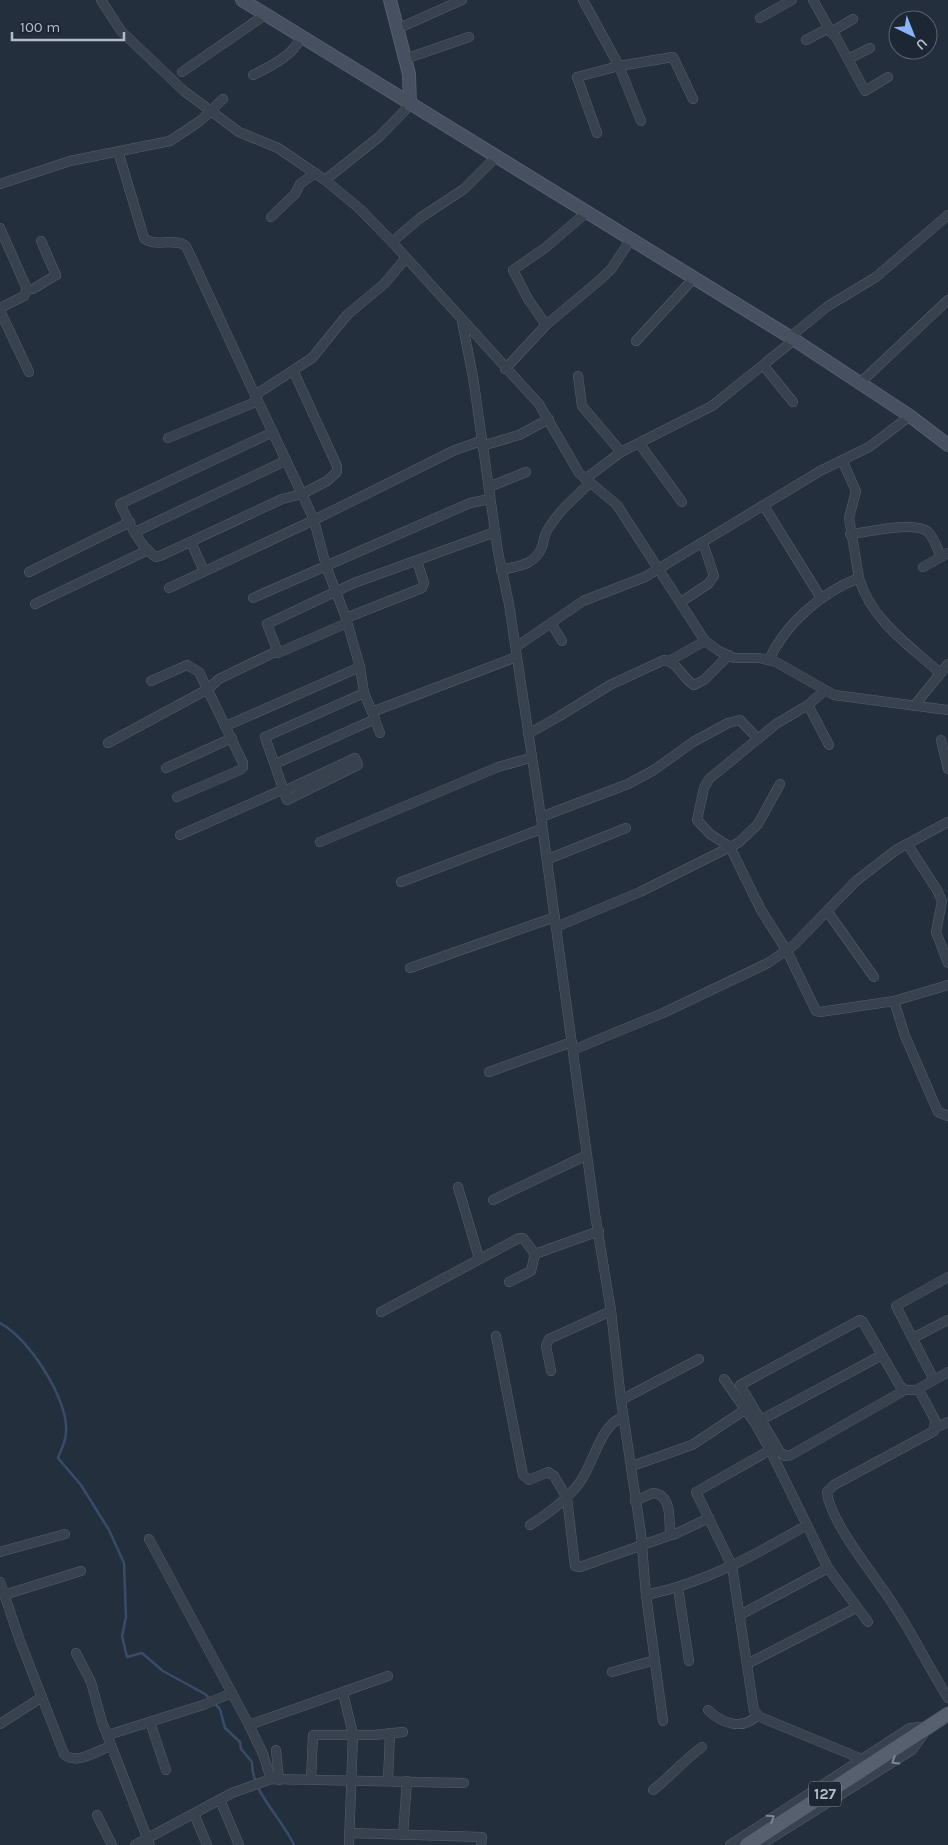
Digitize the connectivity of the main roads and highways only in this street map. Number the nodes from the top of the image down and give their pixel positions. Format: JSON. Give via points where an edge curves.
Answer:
{"nodes":[{"id":1,"x":242,"y":0,"type":"edge"},
{"id":2,"x":390,"y":0,"type":"edge"},
{"id":3,"x":410,"y":105,"type":"junction"},
{"id":4,"x":948,"y":445,"type":"edge"},
{"id":5,"x":948,"y":1714,"type":"edge"},
{"id":6,"x":747,"y":1845,"type":"edge"}],
"edges":[{"from":1,"to":3,"type":"main road"},
{"from":2,"to":3,"type":"main road","via":[[411,89]]},
{"from":3,"to":4,"type":"main road","via":[[792,338]]},
{"from":5,"to":6,"type":"main road","number":"127"}]}
